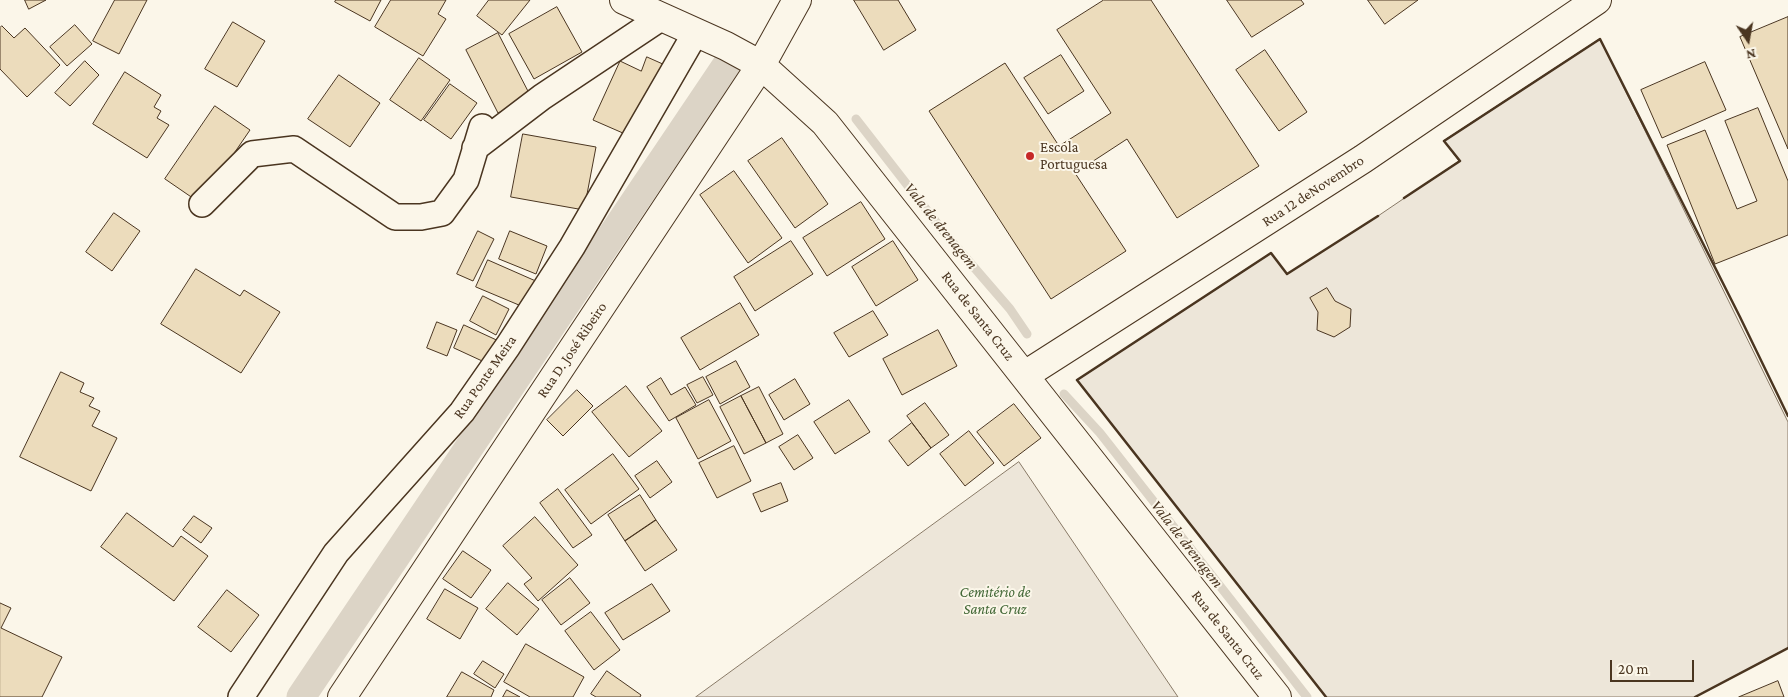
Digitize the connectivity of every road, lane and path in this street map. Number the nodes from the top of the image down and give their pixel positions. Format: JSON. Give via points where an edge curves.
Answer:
{"nodes":[{"id":1,"x":624,"y":0,"type":"edge"},
{"id":2,"x":797,"y":0,"type":"edge"},
{"id":3,"x":1596,"y":0,"type":"edge"},
{"id":4,"x":662,"y":17,"type":"junction"},
{"id":5,"x":696,"y":32,"type":"junction"},
{"id":6,"x":761,"y":65,"type":"junction"},
{"id":7,"x":202,"y":204,"type":"dead end"},
{"id":8,"x":1025,"y":375,"type":"junction"},
{"id":9,"x":242,"y":697,"type":"edge"},
{"id":10,"x":342,"y":697,"type":"edge"},
{"id":11,"x":1276,"y":697,"type":"edge"}],
"edges":[{"from":1,"to":4,"type":"street","name":"Rua de Santa Cruz"},
{"from":2,"to":6,"type":"street","name":"Rua D. José Ribeiro"},
{"from":3,"to":8,"type":"street","name":"Rua 12 deNovembro","via":[[1363,159]]},
{"from":4,"to":5,"type":"street","name":"Rua de Santa Cruz"},
{"from":4,"to":7,"type":"street","via":[[479,138],[466,180],[442,213],[421,217],[395,216],[294,149],[252,154]]},
{"from":5,"to":6,"type":"street","name":"Rua de Santa Cruz"},
{"from":5,"to":9,"type":"street","name":"Rua Ponte Meira","via":[[572,247],[508,346],[462,412],[336,553]]},
{"from":6,"to":8,"type":"street","name":"Rua de Santa Cruz","via":[[825,123]]},
{"from":6,"to":10,"type":"street","name":"Rua D. José Ribeiro"},
{"from":8,"to":11,"type":"street","name":"Rua de Santa Cruz"}]}
